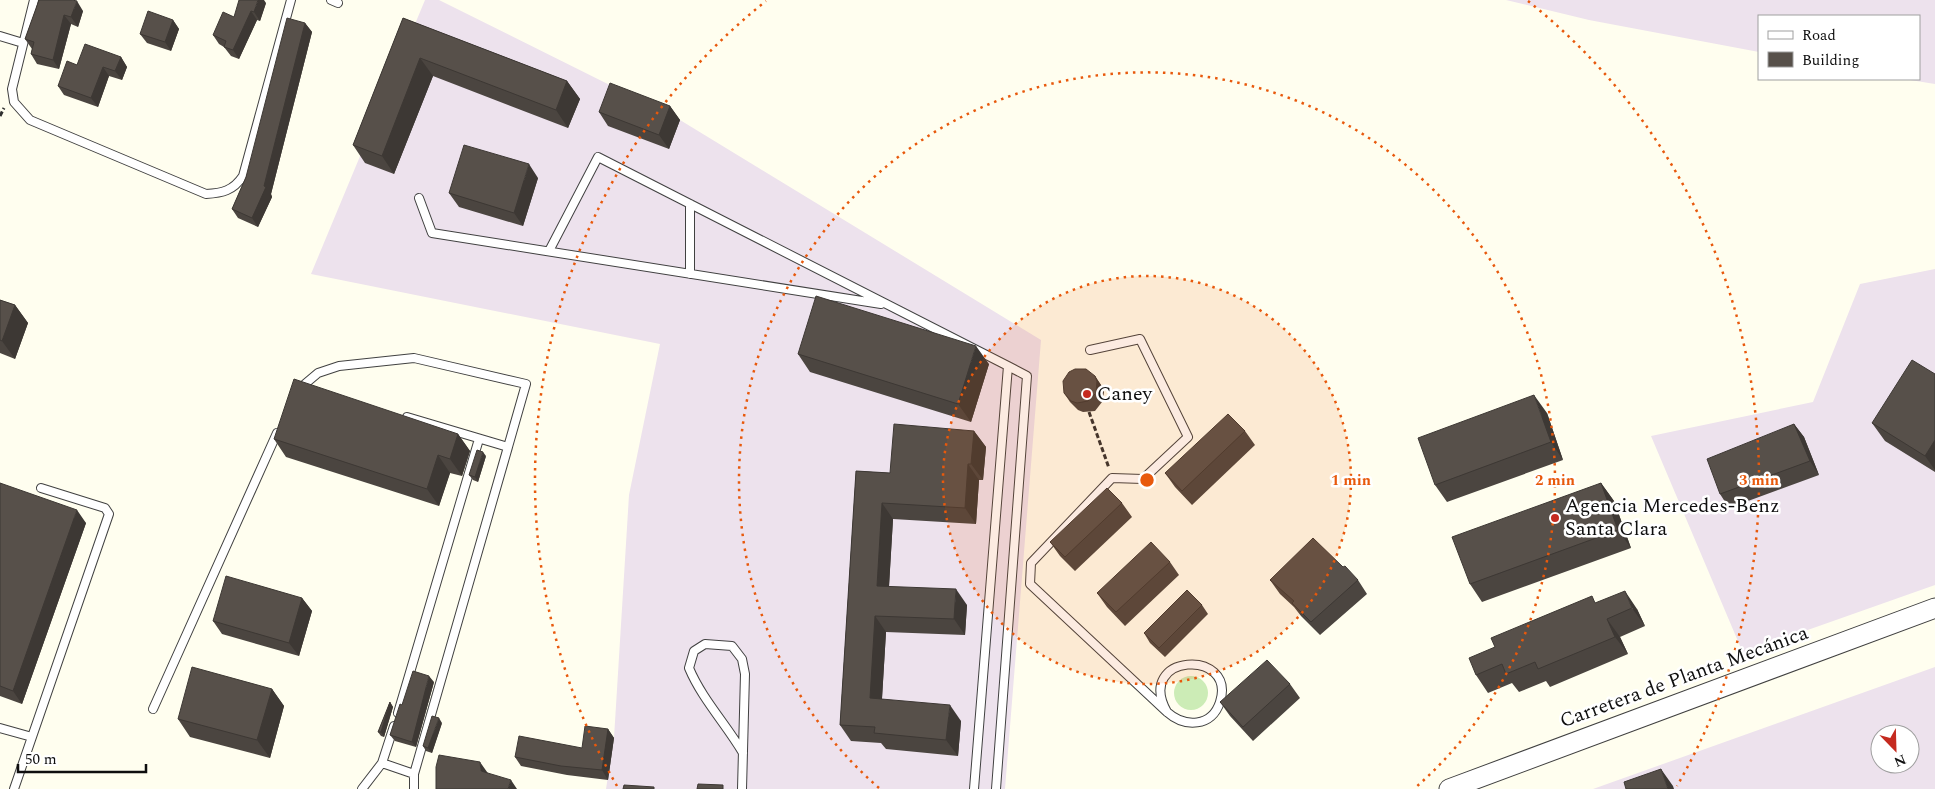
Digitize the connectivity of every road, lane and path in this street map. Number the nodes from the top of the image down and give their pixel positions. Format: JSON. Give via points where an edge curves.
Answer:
{"nodes":[{"id":1,"x":34,"y":0,"type":"edge"},
{"id":2,"x":291,"y":0,"type":"edge"},
{"id":3,"x":0,"y":36,"type":"edge"},
{"id":4,"x":23,"y":43,"type":"junction"},
{"id":5,"x":420,"y":198,"type":"dead end"},
{"id":6,"x":690,"y":204,"type":"junction"},
{"id":7,"x":548,"y":251,"type":"junction"},
{"id":8,"x":690,"y":274,"type":"junction"},
{"id":9,"x":888,"y":305,"type":"junction"},
{"id":10,"x":1090,"y":350,"type":"dead end"},
{"id":11,"x":1008,"y":366,"type":"junction"},
{"id":12,"x":301,"y":385,"type":"junction"},
{"id":13,"x":310,"y":388,"type":"edge"},
{"id":14,"x":296,"y":393,"type":"edge"},
{"id":15,"x":1089,"y":412,"type":"dead end"},
{"id":16,"x":394,"y":413,"type":"edge"},
{"id":17,"x":280,"y":428,"type":"edge"},
{"id":18,"x":479,"y":439,"type":"junction"},
{"id":19,"x":508,"y":447,"type":"junction"},
{"id":20,"x":1112,"y":478,"type":"junction"},
{"id":21,"x":41,"y":488,"type":"dead end"},
{"id":22,"x":1935,"y":608,"type":"edge"},
{"id":23,"x":153,"y":709,"type":"dead end"},
{"id":24,"x":1167,"y":712,"type":"junction"},
{"id":25,"x":0,"y":728,"type":"edge"},
{"id":26,"x":32,"y":737,"type":"junction"},
{"id":27,"x":743,"y":752,"type":"junction"},
{"id":28,"x":382,"y":764,"type":"junction"},
{"id":29,"x":414,"y":774,"type":"junction"},
{"id":30,"x":14,"y":789,"type":"edge"},
{"id":31,"x":362,"y":789,"type":"edge"},
{"id":32,"x":414,"y":789,"type":"edge"},
{"id":33,"x":742,"y":789,"type":"edge"},
{"id":34,"x":974,"y":789,"type":"edge"},
{"id":35,"x":996,"y":789,"type":"edge"},
{"id":36,"x":1449,"y":789,"type":"edge"}],
"edges":[{"from":1,"to":4,"type":"lane"},
{"from":2,"to":4,"type":"lane","via":[[243,176],[233,188],[223,192],[206,194],[30,120],[14,102],[12,89]]},
{"from":3,"to":4,"type":"lane"},
{"from":5,"to":7,"type":"lane","via":[[432,233]]},
{"from":6,"to":7,"type":"lane","via":[[598,157]]},
{"from":6,"to":8,"type":"lane"},
{"from":6,"to":9,"type":"lane"},
{"from":7,"to":8,"type":"lane"},
{"from":8,"to":9,"type":"lane"},
{"from":9,"to":11,"type":"lane"},
{"from":10,"to":20,"type":"lane","via":[[1140,339],[1188,437],[1143,479]]},
{"from":11,"to":34,"type":"lane"},
{"from":11,"to":35,"type":"lane","via":[[1027,376]]},
{"from":12,"to":13,"type":"lane"},
{"from":12,"to":14,"type":"lane"},
{"from":12,"to":19,"type":"lane","via":[[318,373],[340,366],[414,358],[526,384]]},
{"from":15,"to":20,"type":"path"},
{"from":16,"to":18,"type":"lane"},
{"from":17,"to":23,"type":"lane"},
{"from":18,"to":19,"type":"lane"},
{"from":18,"to":28,"type":"lane"},
{"from":19,"to":29,"type":"lane"},
{"from":20,"to":24,"type":"lane","via":[[1031,563],[1030,584]]},
{"from":21,"to":26,"type":"lane","via":[[105,508],[109,514]]},
{"from":22,"to":36,"type":"street","name":"Carretera de Planta Mecánica"},
{"from":24,"to":24,"type":"lane","via":[[1184,723],[1193,724],[1211,716],[1218,708],[1222,689],[1213,672],[1195,663],[1175,667],[1167,674],[1161,693]]},
{"from":25,"to":26,"type":"lane"},
{"from":26,"to":30,"type":"lane"},
{"from":27,"to":27,"type":"lane","via":[[745,674],[742,659],[732,646],[705,644],[694,650],[689,668]]},
{"from":27,"to":33,"type":"lane"},
{"from":28,"to":29,"type":"lane"},
{"from":28,"to":31,"type":"lane"},
{"from":29,"to":32,"type":"lane"}]}
